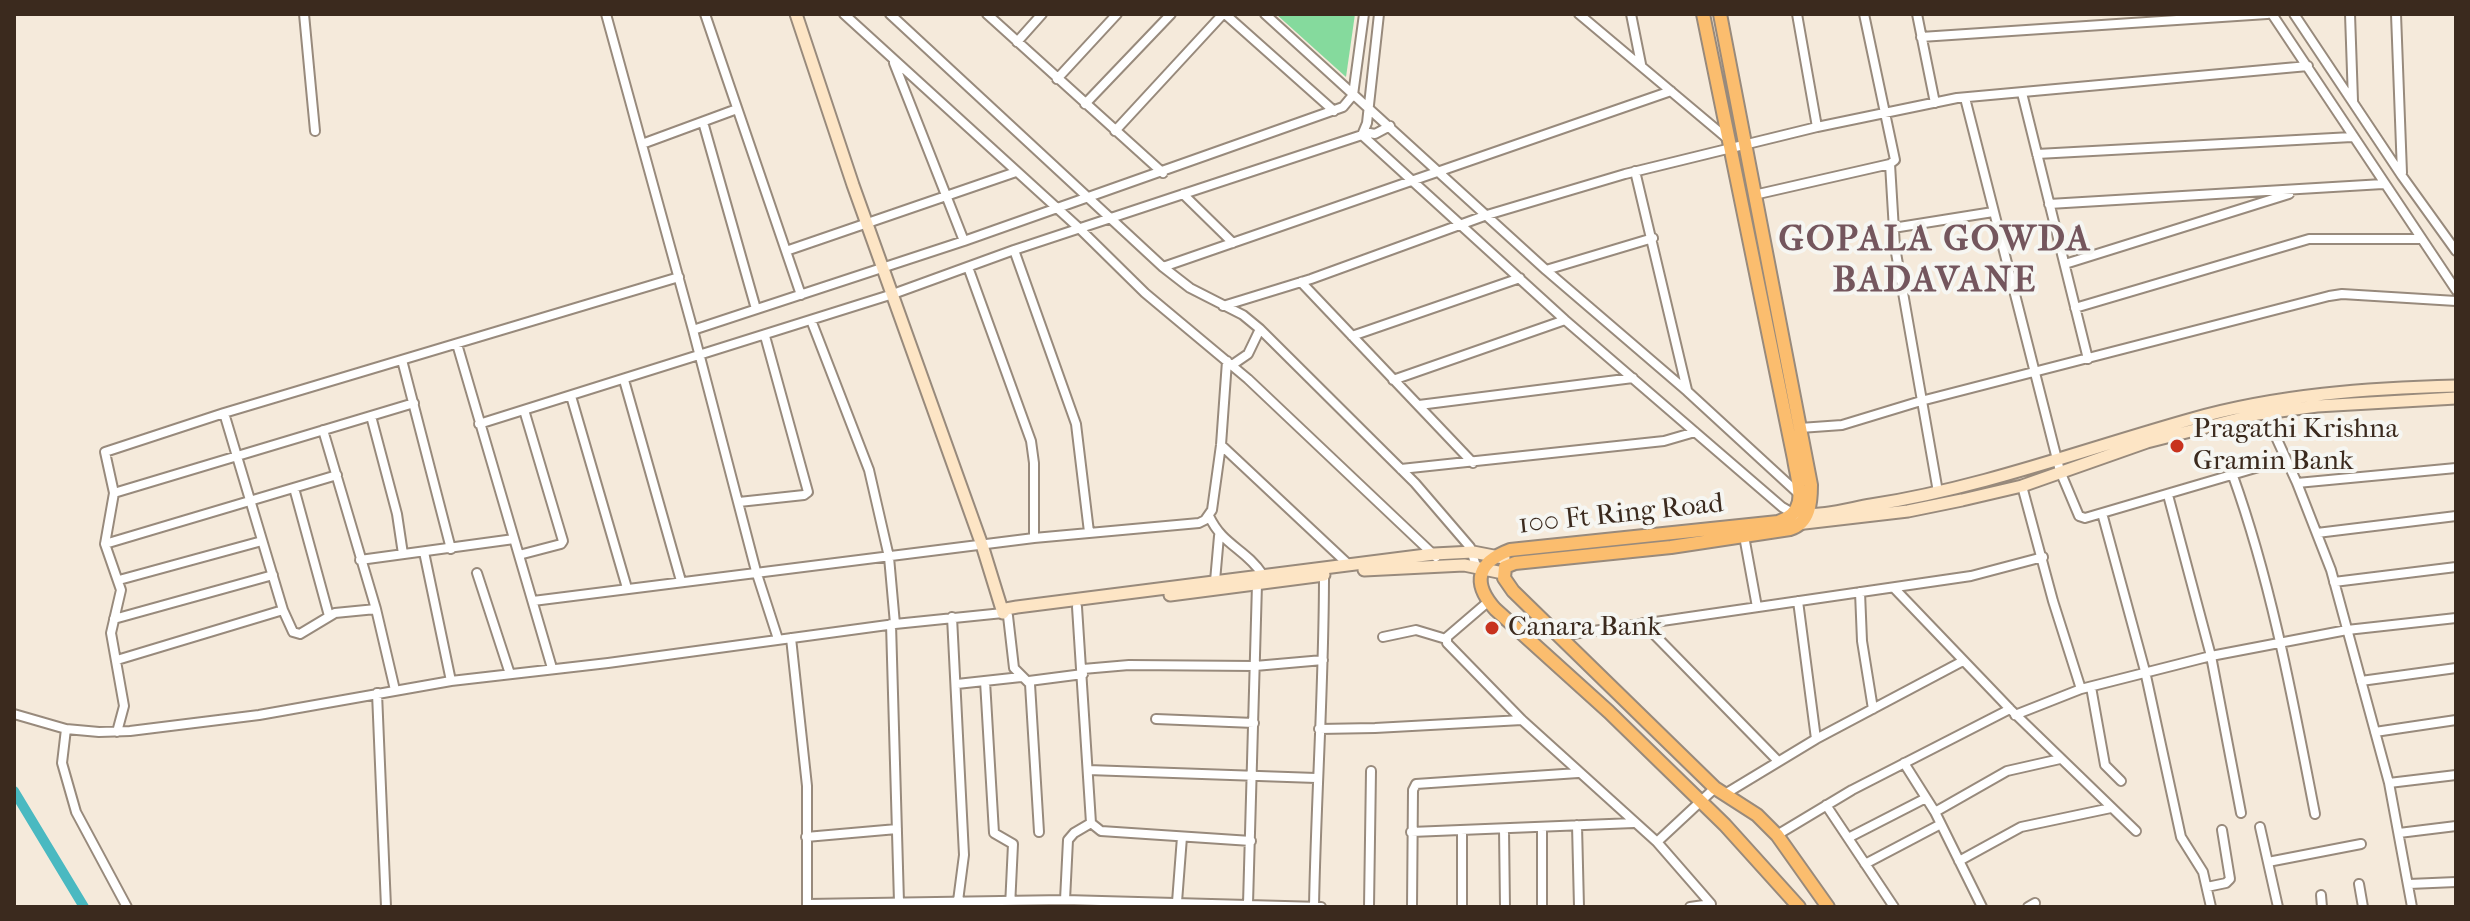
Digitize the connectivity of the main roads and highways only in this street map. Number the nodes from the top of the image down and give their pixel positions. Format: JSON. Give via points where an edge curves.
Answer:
{"nodes":[{"id":1,"x":796,"y":14,"type":"edge"},
{"id":2,"x":1703,"y":14,"type":"edge"},
{"id":3,"x":1720,"y":14,"type":"edge"},
{"id":4,"x":2456,"y":386,"type":"edge"},
{"id":5,"x":2456,"y":398,"type":"edge"},
{"id":6,"x":2263,"y":408,"type":"junction"},
{"id":7,"x":2058,"y":465,"type":"junction"},
{"id":8,"x":1797,"y":512,"type":"junction"},
{"id":9,"x":1495,"y":555,"type":"junction"},
{"id":10,"x":1515,"y":563,"type":"junction"},
{"id":11,"x":1480,"y":567,"type":"junction"},
{"id":12,"x":1503,"y":573,"type":"junction"},
{"id":13,"x":1260,"y":580,"type":"junction"},
{"id":14,"x":1006,"y":615,"type":"junction"},
{"id":15,"x":1799,"y":907,"type":"edge"},
{"id":16,"x":1828,"y":907,"type":"edge"}],
"edges":[{"from":1,"to":14,"type":"main road"},
{"from":2,"to":8,"type":"main road"},
{"from":3,"to":8,"type":"main road","via":[[1811,485],[1811,504]]},
{"from":4,"to":6,"type":"main road","via":[[2368,391]]},
{"from":5,"to":6,"type":"main road"},
{"from":6,"to":7,"type":"main road"},
{"from":7,"to":8,"type":"main road","via":[[1938,492]]},
{"from":7,"to":8,"type":"main road","via":[[2022,486],[1908,511]]},
{"from":8,"to":9,"type":"main road","name":"100 Ft Ring Road"},
{"from":8,"to":10,"type":"main road","via":[[1790,529]]},
{"from":9,"to":10,"type":"main road"},
{"from":9,"to":11,"type":"main road","name":"100 Ft Ring Road"},
{"from":9,"to":13,"type":"main road","via":[[1434,554]]},
{"from":10,"to":12,"type":"main road"},
{"from":11,"to":12,"type":"main road"},
{"from":11,"to":13,"type":"main road","via":[[1442,565]]},
{"from":11,"to":15,"type":"main road","via":[[1480,585],[1489,601],[1609,712]]},
{"from":12,"to":16,"type":"main road","via":[[1513,591],[1720,791],[1777,835]]},
{"from":13,"to":14,"type":"main road"},
{"from":13,"to":14,"type":"main road","via":[[1017,607],[1006,609]]}]}
